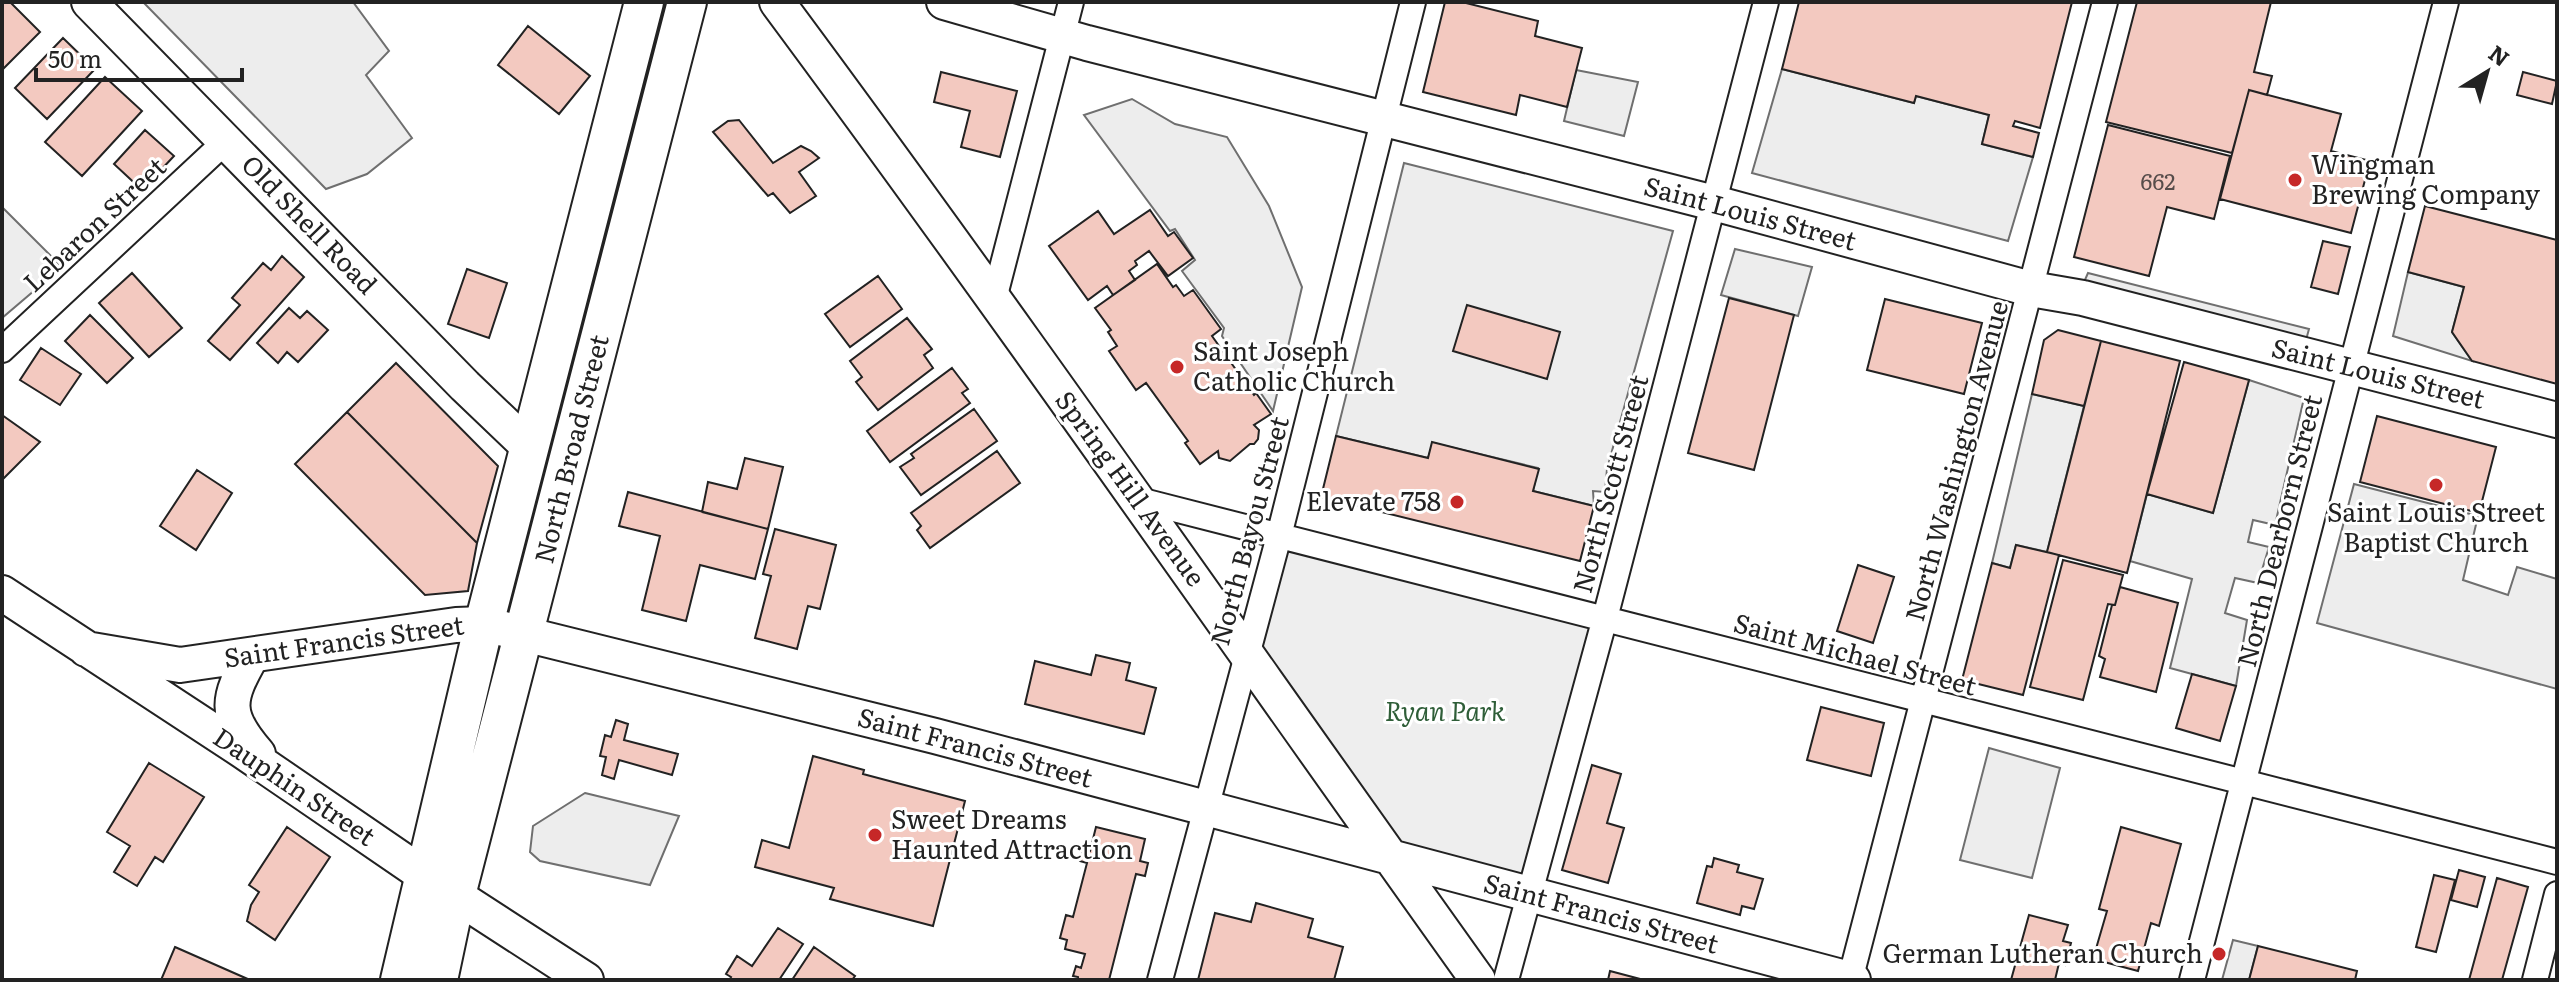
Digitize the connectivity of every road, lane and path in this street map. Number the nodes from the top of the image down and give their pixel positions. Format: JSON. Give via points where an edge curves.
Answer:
{"nodes":[{"id":1,"x":89,"y":2,"type":"edge"},
{"id":2,"x":644,"y":2,"type":"edge"},
{"id":3,"x":687,"y":2,"type":"edge"},
{"id":4,"x":777,"y":2,"type":"edge"},
{"id":5,"x":944,"y":2,"type":"edge"},
{"id":6,"x":1071,"y":2,"type":"edge"},
{"id":7,"x":1413,"y":2,"type":"edge"},
{"id":8,"x":1766,"y":2,"type":"edge"},
{"id":9,"x":2105,"y":2,"type":"edge"},
{"id":10,"x":2446,"y":2,"type":"edge"},
{"id":11,"x":1063,"y":36,"type":"junction"},
{"id":12,"x":1384,"y":119,"type":"junction"},
{"id":13,"x":227,"y":140,"type":"junction"},
{"id":14,"x":1714,"y":203,"type":"junction"},
{"id":15,"x":2031,"y":289,"type":"junction"},
{"id":16,"x":994,"y":299,"type":"junction"},
{"id":17,"x":2,"y":350,"type":"edge"},
{"id":18,"x":2351,"y":366,"type":"junction"},
{"id":19,"x":2557,"y":420,"type":"edge"},
{"id":20,"x":530,"y":448,"type":"junction"},
{"id":21,"x":1139,"y":500,"type":"junction"},
{"id":22,"x":1279,"y":536,"type":"junction"},
{"id":23,"x":2,"y":593,"type":"edge"},
{"id":24,"x":1605,"y":618,"type":"junction"},
{"id":25,"x":484,"y":624,"type":"junction"},
{"id":26,"x":525,"y":633,"type":"junction"},
{"id":27,"x":86,"y":649,"type":"junction"},
{"id":28,"x":1248,"y":653,"type":"junction"},
{"id":29,"x":252,"y":655,"type":"junction"},
{"id":30,"x":1924,"y":702,"type":"junction"},
{"id":31,"x":276,"y":775,"type":"junction"},
{"id":32,"x":2244,"y":782,"type":"junction"},
{"id":33,"x":1206,"y":809,"type":"junction"},
{"id":34,"x":1391,"y":859,"type":"junction"},
{"id":35,"x":2557,"y":862,"type":"edge"},
{"id":36,"x":424,"y":875,"type":"junction"},
{"id":37,"x":2557,"y":894,"type":"edge"},
{"id":38,"x":456,"y":895,"type":"junction"},
{"id":39,"x":1527,"y":895,"type":"junction"},
{"id":40,"x":400,"y":980,"type":"edge"},
{"id":41,"x":438,"y":980,"type":"edge"},
{"id":42,"x":586,"y":980,"type":"edge"},
{"id":43,"x":1160,"y":980,"type":"edge"},
{"id":44,"x":1478,"y":980,"type":"edge"},
{"id":45,"x":1506,"y":980,"type":"edge"},
{"id":46,"x":1851,"y":980,"type":"edge"},
{"id":47,"x":2192,"y":980,"type":"edge"},
{"id":48,"x":2535,"y":980,"type":"edge"}],
"edges":[{"from":1,"to":13,"type":"street","name":"Old Shell Road"},
{"from":2,"to":20,"type":"main road","name":"North Broad Street"},
{"from":3,"to":26,"type":"main road","name":"North Broad Street"},
{"from":4,"to":16,"type":"street","name":"Spring Hill Avenue"},
{"from":5,"to":11,"type":"street","name":"Saint Louis Street"},
{"from":6,"to":11,"type":"street"},
{"from":7,"to":12,"type":"street","name":"North Bayou Street"},
{"from":8,"to":14,"type":"street","name":"North Scott Street"},
{"from":9,"to":15,"type":"street","name":"North Washington Avenue"},
{"from":10,"to":18,"type":"street","name":"North Dearborn Street"},
{"from":11,"to":12,"type":"street","name":"Saint Louis Street"},
{"from":11,"to":16,"type":"street"},
{"from":12,"to":14,"type":"street","name":"Saint Louis Street"},
{"from":12,"to":22,"type":"street","name":"North Bayou Street"},
{"from":13,"to":17,"type":"street","name":"Lebaron Street"},
{"from":13,"to":20,"type":"street","name":"Old Shell Road"},
{"from":14,"to":15,"type":"street","name":"Saint Louis Street"},
{"from":14,"to":24,"type":"street","name":"North Scott Street"},
{"from":15,"to":18,"type":"street","name":"Saint Louis Street"},
{"from":15,"to":30,"type":"street","name":"North Washington Avenue"},
{"from":16,"to":21,"type":"street","name":"Spring Hill Avenue"},
{"from":18,"to":19,"type":"street","name":"Saint Louis Street"},
{"from":18,"to":32,"type":"street","name":"North Dearborn Street"},
{"from":20,"to":25,"type":"main road","name":"North Broad Street"},
{"from":21,"to":22,"type":"street","name":"Saint Michael Street"},
{"from":21,"to":28,"type":"street","name":"Spring Hill Avenue"},
{"from":22,"to":24,"type":"street","name":"Saint Michael Street"},
{"from":22,"to":28,"type":"street","name":"North Bayou Street"},
{"from":23,"to":27,"type":"street","name":"Dauphin Street"},
{"from":24,"to":30,"type":"street","name":"Saint Michael Street"},
{"from":24,"to":39,"type":"street","name":"North Scott Street"},
{"from":25,"to":26,"type":"street","name":"Saint Francis Street"},
{"from":25,"to":29,"type":"street","name":"Saint Francis Street"},
{"from":25,"to":36,"type":"main road","name":"North Broad Street"},
{"from":26,"to":33,"type":"street","name":"Saint Francis Street"},
{"from":26,"to":38,"type":"main road","name":"North Broad Street"},
{"from":27,"to":29,"type":"street","name":"Saint Francis Street","via":[[180,665]]},
{"from":27,"to":31,"type":"street","name":"Dauphin Street"},
{"from":28,"to":33,"type":"street","name":"North Bayou Street"},
{"from":28,"to":34,"type":"street","name":"Spring Hill Avenue"},
{"from":29,"to":31,"type":"street","via":[[235,684],[231,706],[240,734]]},
{"from":30,"to":32,"type":"street","name":"Saint Michael Street"},
{"from":30,"to":46,"type":"street","name":"North Washington Avenue"},
{"from":31,"to":36,"type":"street","name":"Dauphin Street"},
{"from":32,"to":35,"type":"street","name":"Saint Michael Street"},
{"from":32,"to":47,"type":"street","name":"North Dearborn Street"},
{"from":33,"to":34,"type":"street","name":"Saint Francis Street"},
{"from":33,"to":43,"type":"street","name":"North Bayou Street"},
{"from":34,"to":39,"type":"street","name":"Saint Francis Street"},
{"from":34,"to":44,"type":"street","name":"Spring Hill Avenue"},
{"from":36,"to":38,"type":"street","name":"Dauphin Street"},
{"from":36,"to":40,"type":"main road","name":"North Broad Street"},
{"from":37,"to":48,"type":"street"},
{"from":38,"to":41,"type":"main road","name":"North Broad Street"},
{"from":38,"to":42,"type":"street","name":"Dauphin Street"},
{"from":39,"to":45,"type":"street","name":"North Scott Street"},
{"from":39,"to":46,"type":"street","name":"Saint Francis Street"}]}
